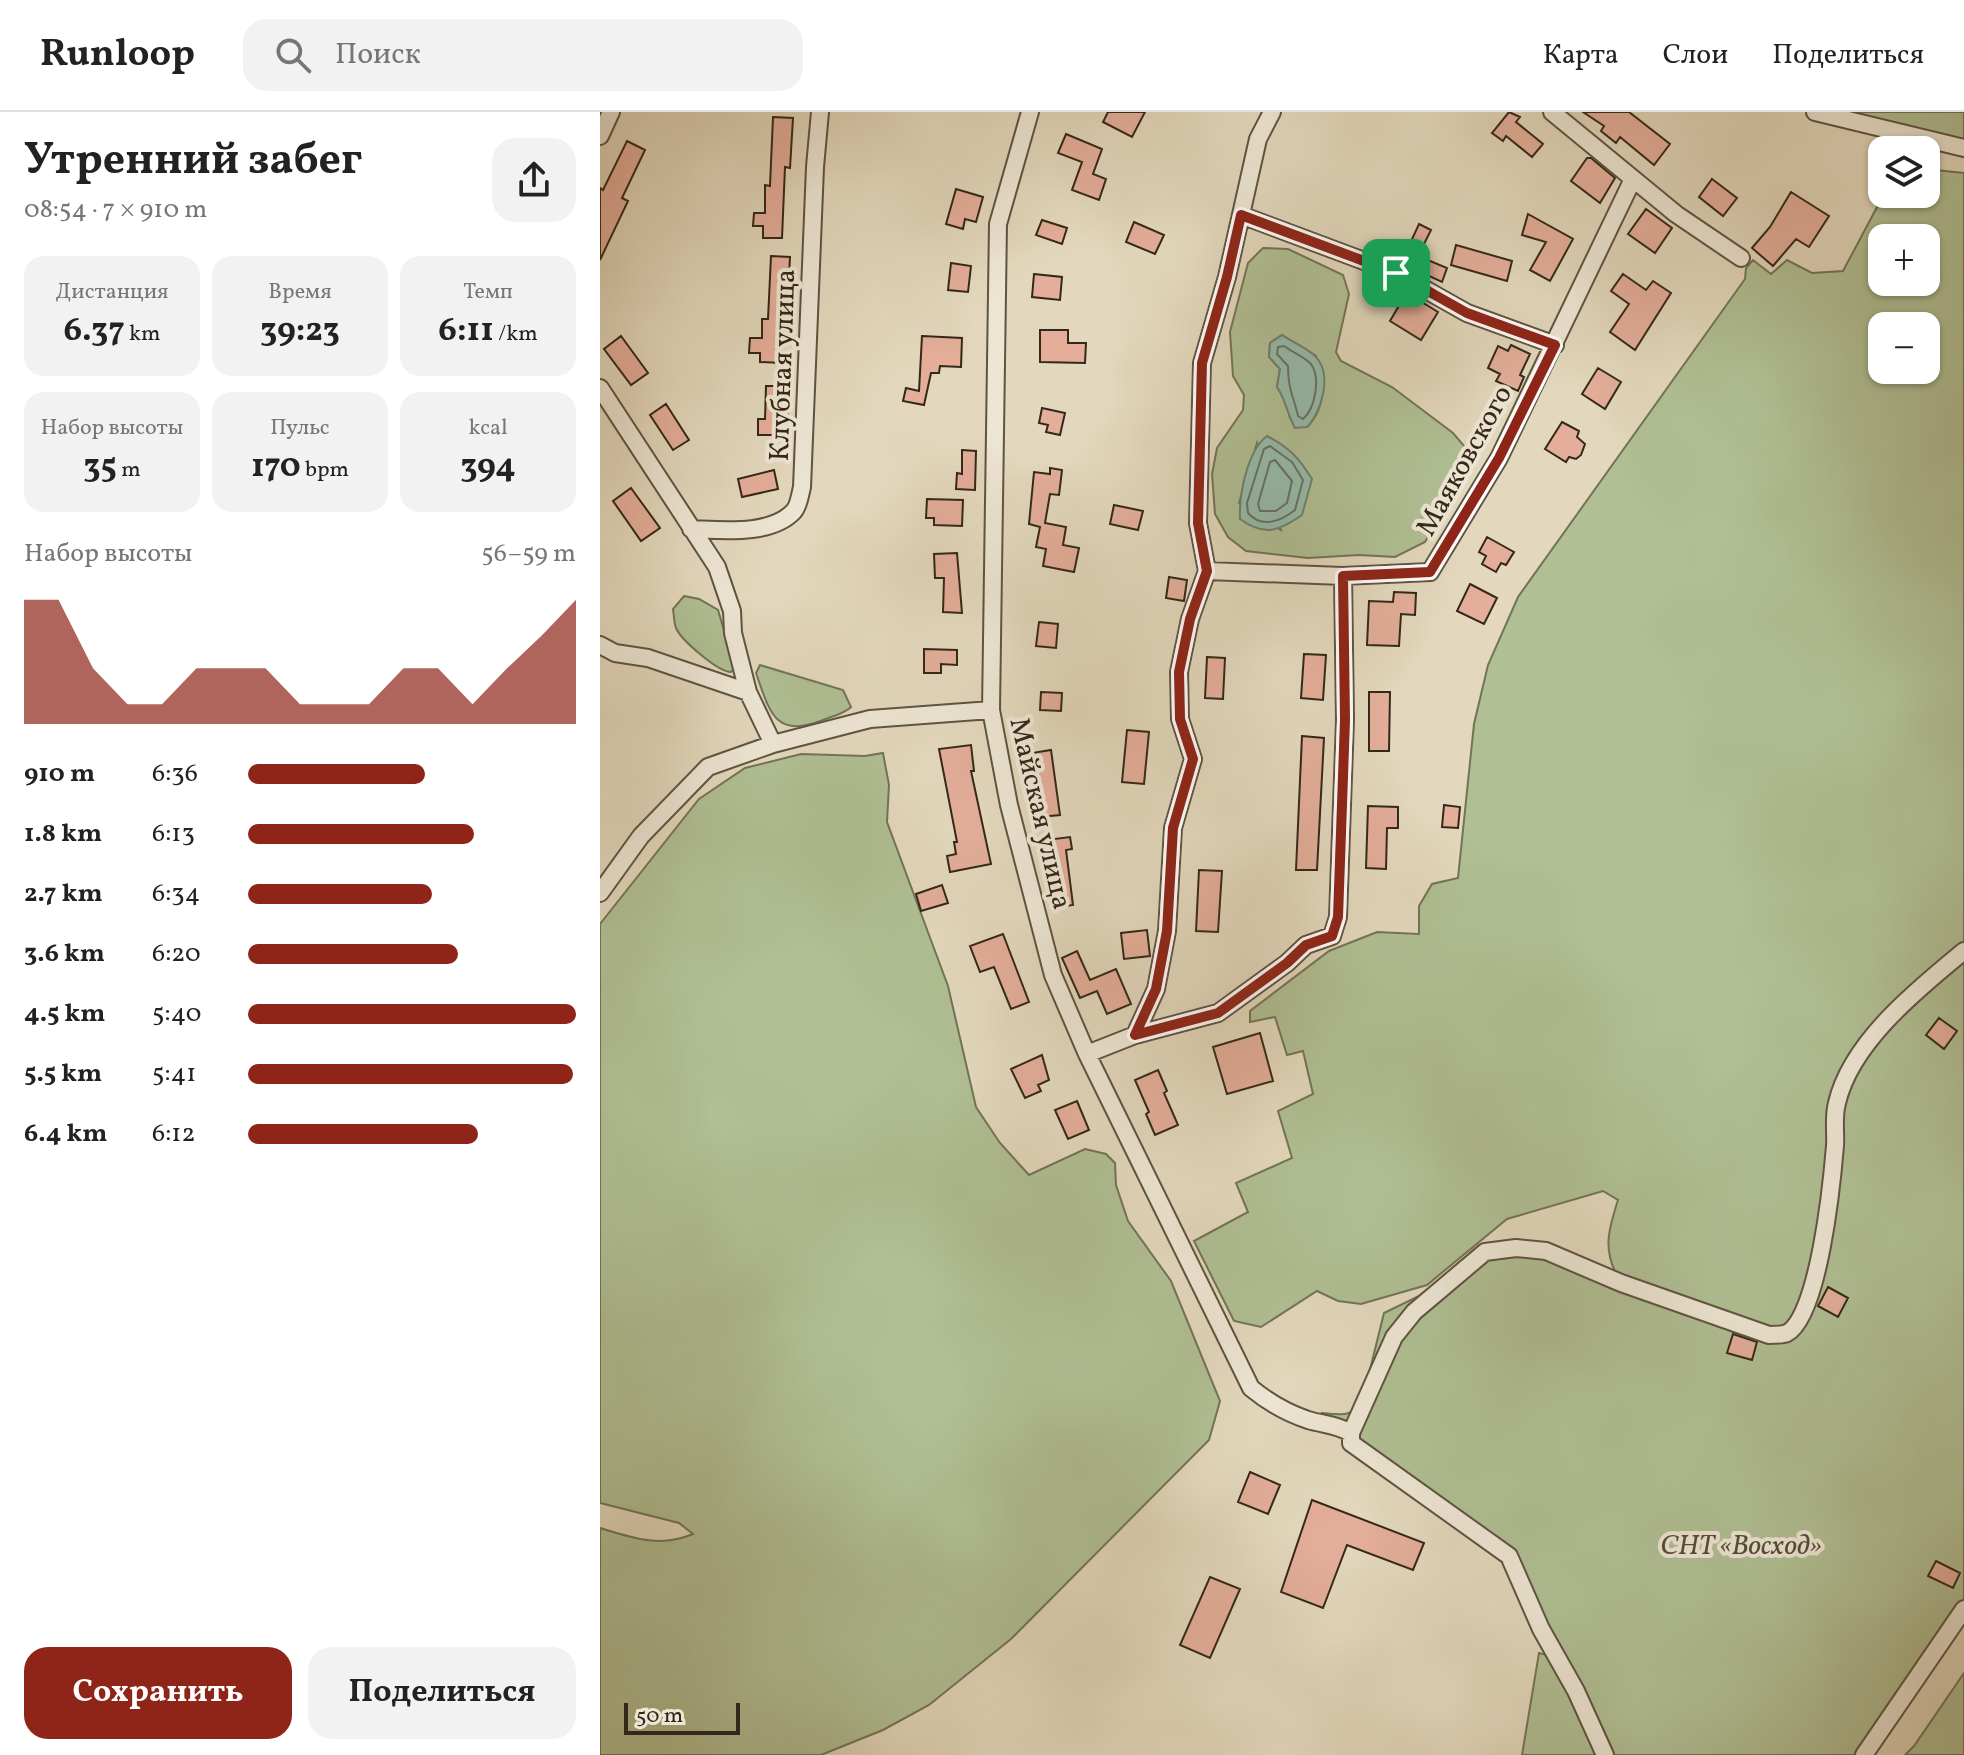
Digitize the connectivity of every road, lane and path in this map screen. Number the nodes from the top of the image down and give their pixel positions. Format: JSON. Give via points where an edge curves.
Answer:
{"nodes":[{"id":1,"x":611,"y":112,"type":"edge"},
{"id":2,"x":820,"y":112,"type":"edge"},
{"id":3,"x":1030,"y":112,"type":"edge"},
{"id":4,"x":1272,"y":112,"type":"edge"},
{"id":5,"x":1552,"y":112,"type":"edge"},
{"id":6,"x":1815,"y":112,"type":"edge"},
{"id":7,"x":600,"y":136,"type":"edge"},
{"id":8,"x":1964,"y":148,"type":"edge"},
{"id":9,"x":1633,"y":179,"type":"junction"},
{"id":10,"x":1241,"y":215,"type":"junction"},
{"id":11,"x":1741,"y":258,"type":"dead end"},
{"id":12,"x":1555,"y":345,"type":"junction"},
{"id":13,"x":600,"y":388,"type":"edge"},
{"id":14,"x":691,"y":529,"type":"junction"},
{"id":15,"x":1207,"y":571,"type":"junction"},
{"id":16,"x":1343,"y":576,"type":"junction"},
{"id":17,"x":600,"y":645,"type":"edge"},
{"id":18,"x":748,"y":692,"type":"junction"},
{"id":19,"x":991,"y":710,"type":"junction"},
{"id":20,"x":773,"y":744,"type":"junction"},
{"id":21,"x":600,"y":893,"type":"edge"},
{"id":22,"x":1964,"y":951,"type":"edge"},
{"id":23,"x":1135,"y":1035,"type":"junction"},
{"id":24,"x":1087,"y":1054,"type":"junction"},
{"id":25,"x":1351,"y":1433,"type":"junction"},
{"id":26,"x":1964,"y":1609,"type":"edge"},
{"id":27,"x":1605,"y":1755,"type":"edge"},
{"id":28,"x":1864,"y":1755,"type":"edge"}],
"edges":[{"from":1,"to":7,"type":"street"},
{"from":2,"to":14,"type":"street","name":"Клубная улица","via":[[797,508],[765,526]]},
{"from":3,"to":19,"type":"street","name":"Майская улица","via":[[998,224]]},
{"from":4,"to":10,"type":"street","via":[[1258,139]]},
{"from":5,"to":9,"type":"street"},
{"from":6,"to":8,"type":"street"},
{"from":9,"to":11,"type":"street"},
{"from":9,"to":12,"type":"street","name":"Маяковского"},
{"from":10,"to":12,"type":"street","via":[[1396,273],[1467,313]]},
{"from":10,"to":15,"type":"street","via":[[1202,363],[1198,523]]},
{"from":12,"to":16,"type":"street","name":"Маяковского","via":[[1499,458],[1430,572]]},
{"from":13,"to":14,"type":"street"},
{"from":14,"to":18,"type":"street","via":[[717,567]]},
{"from":15,"to":16,"type":"street","name":"Маяковского"},
{"from":15,"to":23,"type":"street","via":[[1179,672],[1180,719],[1193,759],[1173,828],[1167,931],[1156,989]]},
{"from":16,"to":23,"type":"street","via":[[1345,720],[1338,917],[1332,936],[1306,945],[1218,1013]]},
{"from":17,"to":18,"type":"street"},
{"from":18,"to":20,"type":"street"},
{"from":19,"to":20,"type":"street","via":[[870,719]]},
{"from":19,"to":24,"type":"street","name":"Майская улица","via":[[1009,805],[1053,975]]},
{"from":20,"to":21,"type":"street","via":[[708,767],[641,836]]},
{"from":22,"to":25,"type":"street","via":[[1894,1013],[1855,1061],[1836,1104],[1822,1249],[1800,1318],[1787,1333],[1769,1335],[1717,1318],[1546,1251],[1485,1252],[1414,1312],[1394,1337]]},
{"from":23,"to":24,"type":"street"},
{"from":24,"to":25,"type":"street","name":"Майская улица","via":[[1251,1388],[1270,1403]]},
{"from":25,"to":27,"type":"street","via":[[1351,1443],[1509,1556]]},
{"from":26,"to":28,"type":"street"}]}
